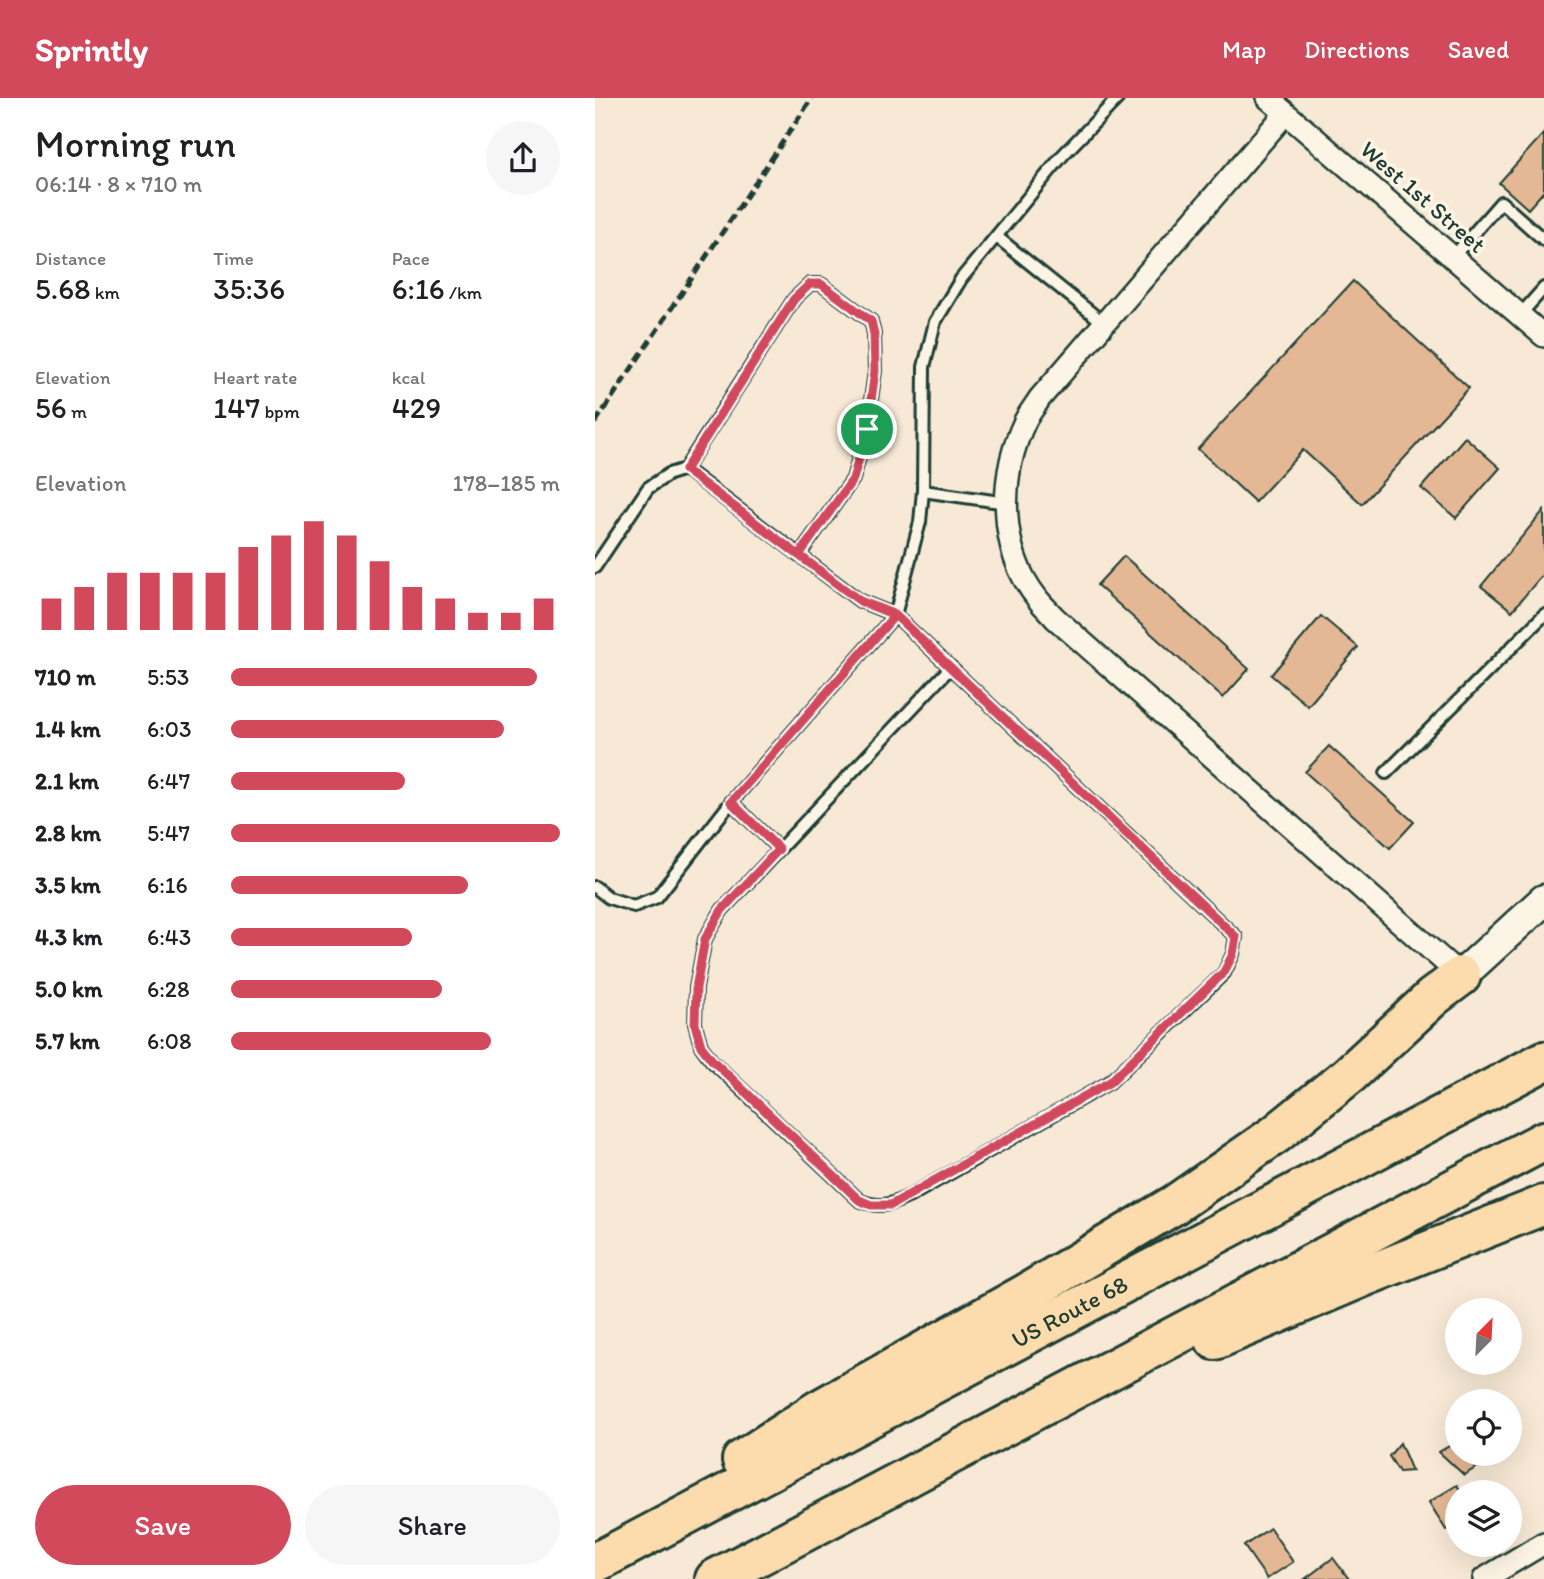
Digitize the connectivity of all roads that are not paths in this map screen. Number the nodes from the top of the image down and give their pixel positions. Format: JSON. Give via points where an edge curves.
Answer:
{"nodes":[{"id":1,"x":1118,"y":98,"type":"edge"},
{"id":2,"x":1268,"y":98,"type":"edge"},
{"id":3,"x":1285,"y":114,"type":"junction"},
{"id":4,"x":997,"y":237,"type":"junction"},
{"id":5,"x":1544,"y":240,"type":"edge"},
{"id":6,"x":1452,"y":258,"type":"junction"},
{"id":7,"x":1544,"y":288,"type":"edge"},
{"id":8,"x":1520,"y":315,"type":"junction"},
{"id":9,"x":1105,"y":324,"type":"junction"},
{"id":10,"x":1544,"y":337,"type":"edge"},
{"id":11,"x":685,"y":470,"type":"junction"},
{"id":12,"x":923,"y":491,"type":"junction"},
{"id":13,"x":1007,"y":503,"type":"junction"},
{"id":14,"x":799,"y":555,"type":"junction"},
{"id":15,"x":595,"y":567,"type":"edge"},
{"id":16,"x":895,"y":615,"type":"junction"},
{"id":17,"x":1544,"y":615,"type":"edge"},
{"id":18,"x":951,"y":667,"type":"junction"},
{"id":19,"x":1386,"y":773,"type":"dead end"},
{"id":20,"x":731,"y":802,"type":"junction"},
{"id":21,"x":779,"y":849,"type":"junction"},
{"id":22,"x":595,"y":887,"type":"edge"},
{"id":23,"x":1544,"y":900,"type":"edge"},
{"id":24,"x":1461,"y":976,"type":"junction"},
{"id":25,"x":1544,"y":1061,"type":"edge"},
{"id":26,"x":1544,"y":1141,"type":"edge"},
{"id":27,"x":1544,"y":1205,"type":"edge"},
{"id":28,"x":1080,"y":1385,"type":"junction"},
{"id":29,"x":1544,"y":1543,"type":"edge"},
{"id":30,"x":595,"y":1561,"type":"edge"},
{"id":31,"x":715,"y":1579,"type":"edge"},
{"id":32,"x":1484,"y":1579,"type":"edge"}],
"edges":[{"from":1,"to":4,"type":"lane","via":[[1063,155]]},
{"from":2,"to":3,"type":"street","name":"West 1st Street"},
{"from":3,"to":6,"type":"street","name":"West 1st Street"},
{"from":3,"to":9,"type":"street"},
{"from":4,"to":9,"type":"lane"},
{"from":4,"to":12,"type":"lane","via":[[961,279],[935,322],[925,367]]},
{"from":5,"to":6,"type":"lane","via":[[1501,202]]},
{"from":6,"to":8,"type":"street","name":"West 1st Street"},
{"from":7,"to":8,"type":"lane"},
{"from":8,"to":10,"type":"street","name":"West 1st Street"},
{"from":9,"to":13,"type":"street","via":[[1026,420],[1015,447]]},
{"from":11,"to":14,"type":"lane"},
{"from":11,"to":14,"type":"lane","via":[[794,299],[810,284],[831,291],[871,321],[875,371],[867,429],[853,479]]},
{"from":11,"to":15,"type":"lane","via":[[669,474],[649,488]]},
{"from":12,"to":13,"type":"lane"},
{"from":12,"to":16,"type":"lane","via":[[920,522]]},
{"from":13,"to":24,"type":"street","via":[[1020,571],[1055,618]]},
{"from":14,"to":16,"type":"lane","via":[[860,601]]},
{"from":16,"to":18,"type":"lane"},
{"from":16,"to":20,"type":"lane"},
{"from":17,"to":19,"type":"lane"},
{"from":18,"to":21,"type":"lane"},
{"from":18,"to":21,"type":"lane","via":[[1236,937],[1224,972],[1110,1082],[891,1205],[871,1205],[859,1200],[712,1060],[701,1046],[695,1024],[705,939],[722,910]]},
{"from":20,"to":21,"type":"lane"},
{"from":20,"to":22,"type":"lane","via":[[657,897],[634,906],[609,898]]},
{"from":23,"to":24,"type":"main road"},
{"from":24,"to":30,"type":"highway","via":[[1276,1134],[1174,1205],[820,1409]]},
{"from":25,"to":30,"type":"highway","name":"US Route 68"},
{"from":26,"to":28,"type":"highway"},
{"from":27,"to":28,"type":"highway","via":[[1181,1355]]},
{"from":28,"to":31,"type":"highway"},
{"from":29,"to":32,"type":"street"}]}
